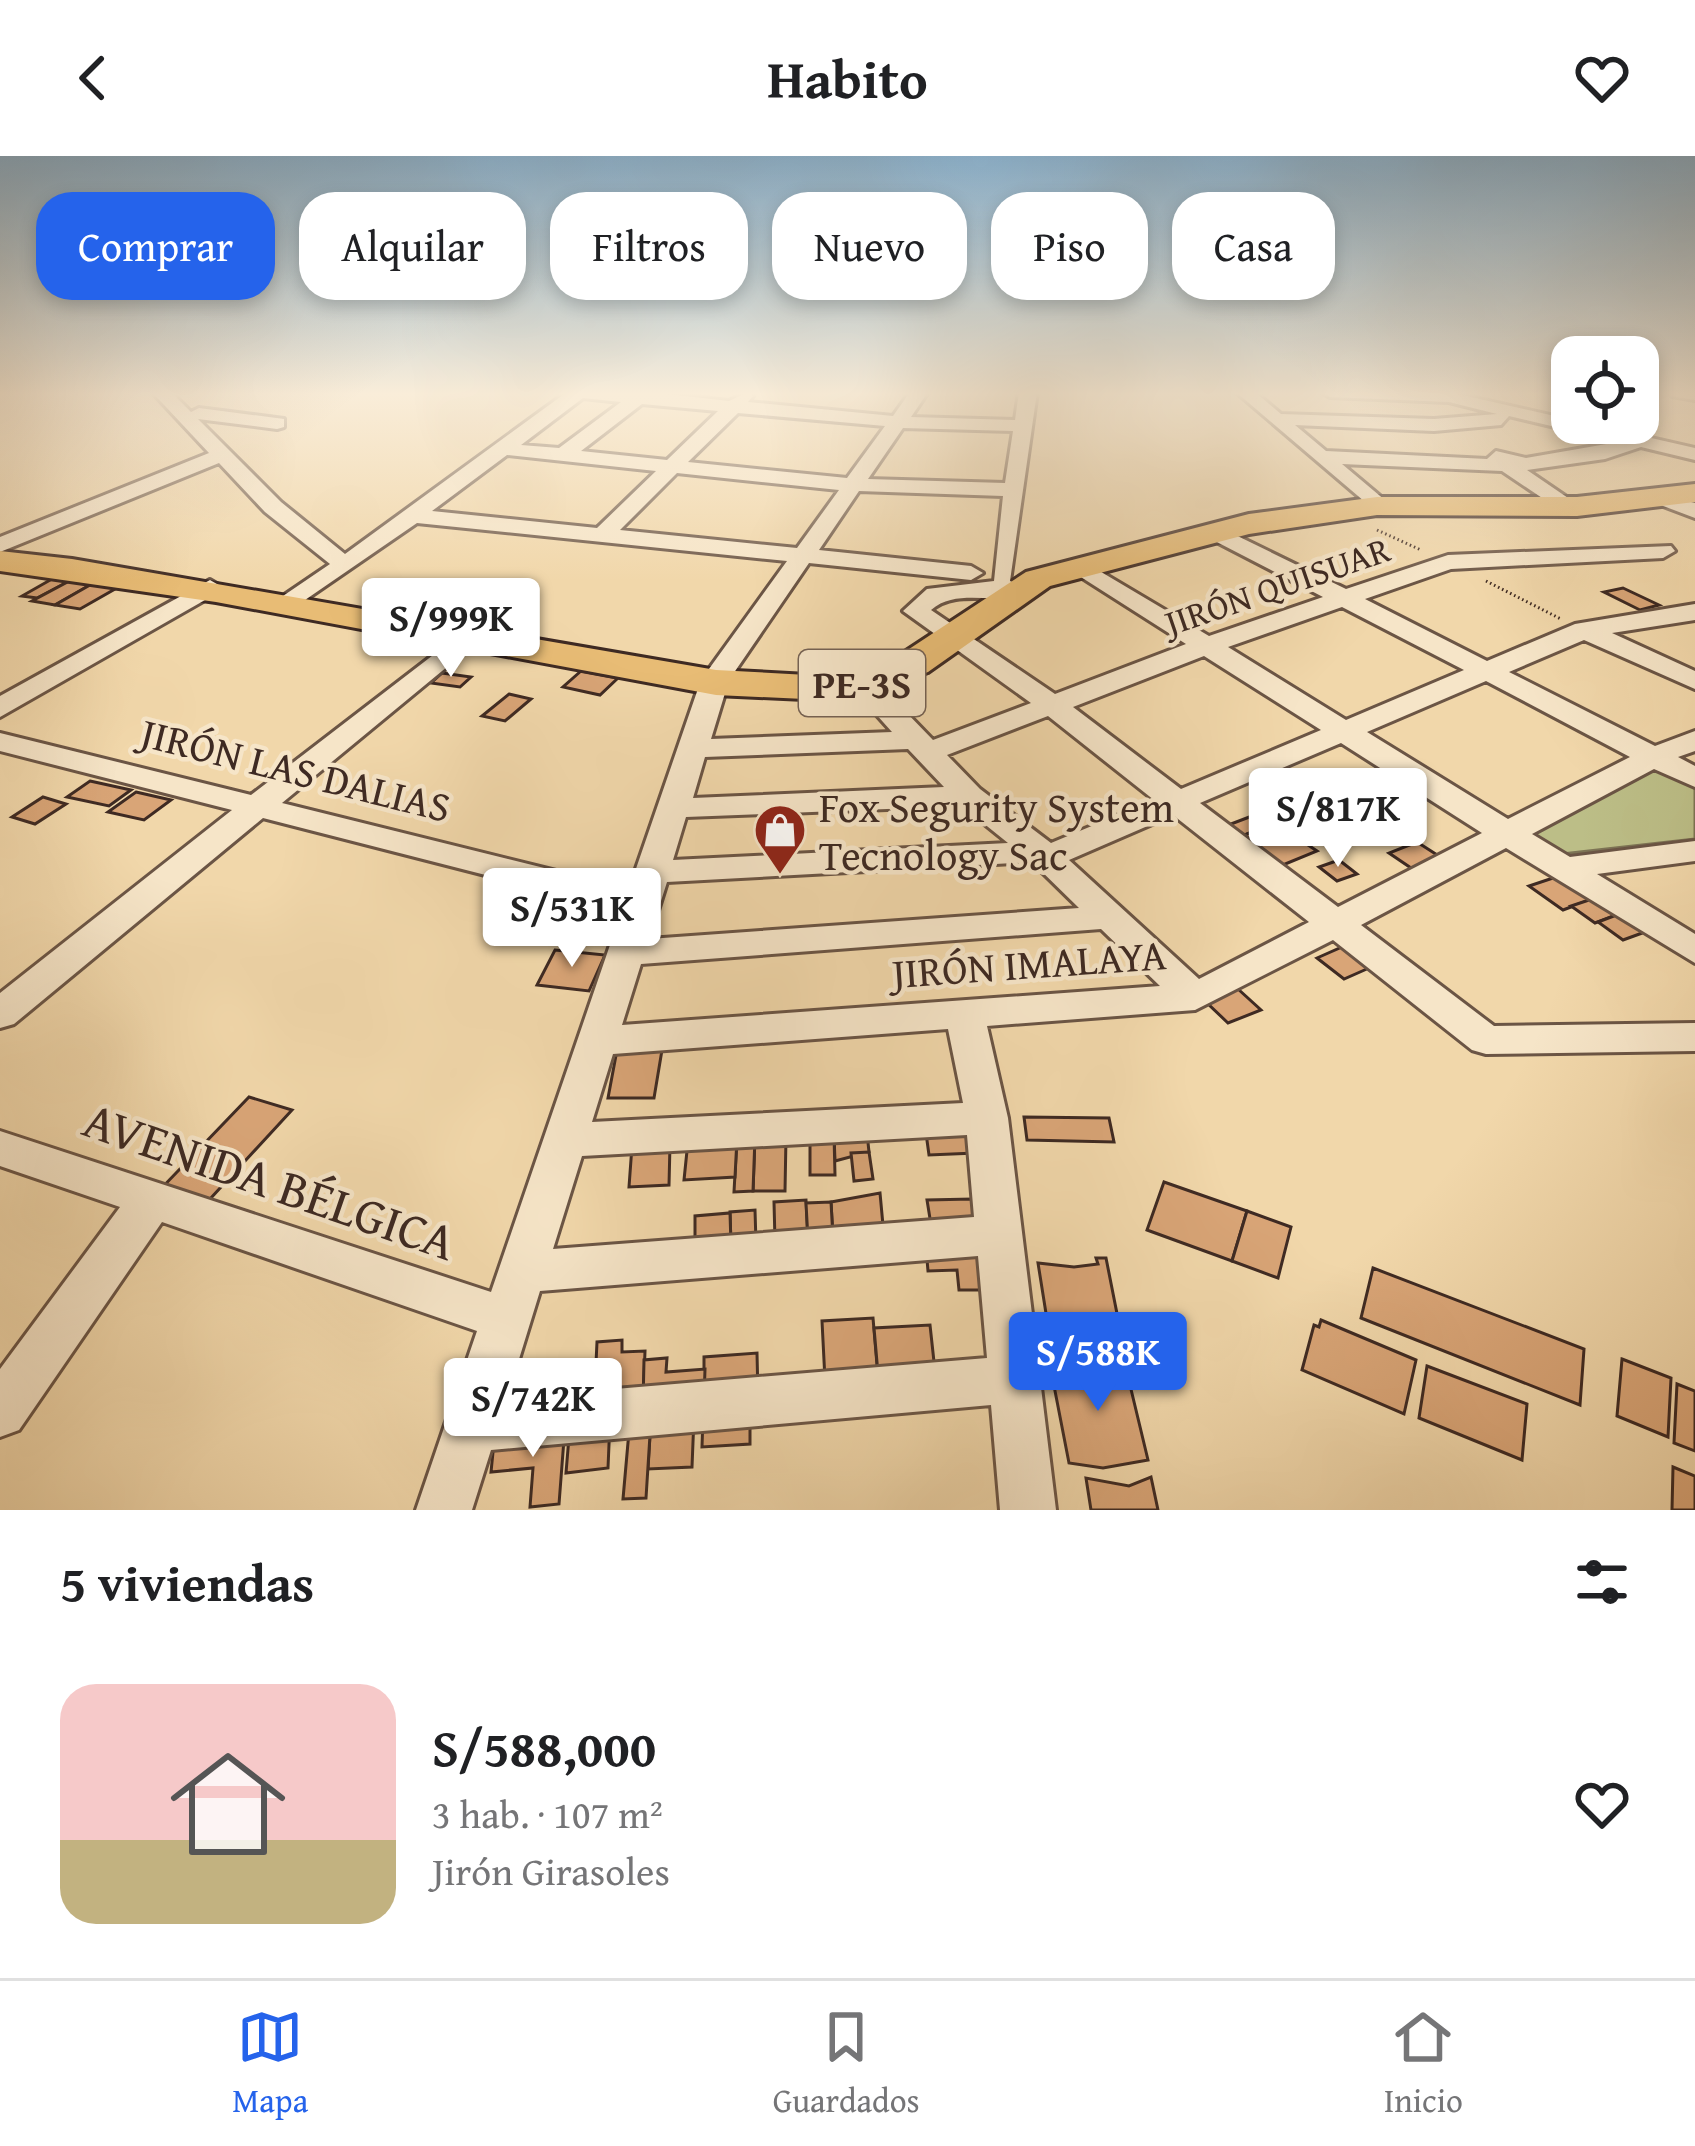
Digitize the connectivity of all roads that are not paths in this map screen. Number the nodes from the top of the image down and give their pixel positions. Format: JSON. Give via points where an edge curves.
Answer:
{"nodes":[{"id":1,"x":218,"y":455,"type":"joint"},
{"id":2,"x":499,"y":455,"type":"edge"},
{"id":3,"x":565,"y":455,"type":"edge"},
{"id":4,"x":688,"y":455,"type":"edge"},
{"id":5,"x":875,"y":455,"type":"edge"},
{"id":6,"x":1019,"y":455,"type":"edge"},
{"id":7,"x":1318,"y":455,"type":"edge"},
{"id":8,"x":1497,"y":455,"type":"edge"},
{"id":9,"x":1605,"y":455,"type":"edge"},
{"id":10,"x":1321,"y":458,"type":"junction"},
{"id":11,"x":1499,"y":461,"type":"junction"},
{"id":12,"x":679,"y":465,"type":"junction"},
{"id":13,"x":853,"y":485,"type":"junction"},
{"id":14,"x":1014,"y":490,"type":"junction"},
{"id":15,"x":1685,"y":501,"type":"edge"},
{"id":16,"x":1563,"y":505,"type":"junction"},
{"id":17,"x":1378,"y":506,"type":"junction"},
{"id":18,"x":417,"y":516,"type":"junction"},
{"id":19,"x":1219,"y":534,"type":"junction"},
{"id":20,"x":599,"y":537,"type":"junction"},
{"id":21,"x":0,"y":545,"type":"edge"},
{"id":22,"x":1663,"y":551,"type":"dead end"},
{"id":23,"x":803,"y":559,"type":"junction"},
{"id":24,"x":0,"y":561,"type":"edge"},
{"id":25,"x":345,"y":565,"type":"junction"},
{"id":26,"x":1081,"y":567,"type":"junction"},
{"id":27,"x":1019,"y":581,"type":"junction"},
{"id":28,"x":210,"y":587,"type":"junction"},
{"id":29,"x":1350,"y":599,"type":"junction"},
{"id":30,"x":289,"y":603,"type":"junction"},
{"id":31,"x":1695,"y":612,"type":"edge"},
{"id":32,"x":1584,"y":630,"type":"junction"},
{"id":33,"x":467,"y":637,"type":"junction"},
{"id":34,"x":959,"y":637,"type":"junction"},
{"id":35,"x":1208,"y":645,"type":"junction"},
{"id":36,"x":1488,"y":671,"type":"junction"},
{"id":37,"x":715,"y":680,"type":"junction"},
{"id":38,"x":1695,"y":681,"type":"edge"},
{"id":39,"x":862,"y":683,"type":"junction"},
{"id":40,"x":1052,"y":705,"type":"junction"},
{"id":41,"x":0,"y":708,"type":"edge"},
{"id":42,"x":1346,"y":730,"type":"junction"},
{"id":43,"x":1695,"y":740,"type":"edge"},
{"id":44,"x":0,"y":742,"type":"edge"},
{"id":45,"x":920,"y":746,"type":"junction"},
{"id":46,"x":692,"y":749,"type":"junction"},
{"id":47,"x":1653,"y":757,"type":"junction"},
{"id":48,"x":1695,"y":778,"type":"edge"},
{"id":49,"x":969,"y":796,"type":"junction"},
{"id":50,"x":1177,"y":802,"type":"junction"},
{"id":51,"x":258,"y":805,"type":"junction"},
{"id":52,"x":672,"y":808,"type":"junction"},
{"id":53,"x":1512,"y":833,"type":"junction"},
{"id":54,"x":1695,"y":851,"type":"edge"},
{"id":55,"x":1043,"y":854,"type":"junction"},
{"id":56,"x":1567,"y":868,"type":"junction"},
{"id":57,"x":645,"y":887,"type":"junction"},
{"id":58,"x":1110,"y":917,"type":"junction"},
{"id":59,"x":1338,"y":924,"type":"junction"},
{"id":60,"x":1695,"y":951,"type":"edge"},
{"id":61,"x":625,"y":953,"type":"junction"},
{"id":62,"x":1195,"y":997,"type":"junction"},
{"id":63,"x":964,"y":1012,"type":"junction"},
{"id":64,"x":0,"y":1014,"type":"edge"},
{"id":65,"x":1695,"y":1037,"type":"edge"},
{"id":66,"x":596,"y":1041,"type":"junction"},
{"id":67,"x":987,"y":1118,"type":"junction"},
{"id":68,"x":563,"y":1140,"type":"junction"},
{"id":69,"x":0,"y":1148,"type":"edge"},
{"id":70,"x":150,"y":1202,"type":"junction"},
{"id":71,"x":1001,"y":1235,"type":"junction"},
{"id":72,"x":524,"y":1272,"type":"junction"},
{"id":73,"x":505,"y":1319,"type":"junction"},
{"id":74,"x":1016,"y":1379,"type":"junction"},
{"id":75,"x":0,"y":1412,"type":"edge"},
{"id":76,"x":471,"y":1426,"type":"junction"},
{"id":77,"x":444,"y":1510,"type":"edge"},
{"id":78,"x":1028,"y":1510,"type":"edge"}],
"edges":[{"from":1,"to":21,"type":"street"},
{"from":1,"to":25,"type":"street"},
{"from":2,"to":18,"type":"street"},
{"from":3,"to":12,"type":"street"},
{"from":4,"to":12,"type":"street"},
{"from":5,"to":13,"type":"street"},
{"from":6,"to":14,"type":"street"},
{"from":7,"to":10,"type":"street"},
{"from":8,"to":11,"type":"street"},
{"from":9,"to":11,"type":"street"},
{"from":10,"to":11,"type":"street"},
{"from":10,"to":17,"type":"street"},
{"from":11,"to":16,"type":"street"},
{"from":12,"to":13,"type":"street"},
{"from":12,"to":20,"type":"street"},
{"from":13,"to":14,"type":"street"},
{"from":13,"to":23,"type":"street"},
{"from":14,"to":27,"type":"street"},
{"from":15,"to":16,"type":"highway","number":"PE-3S"},
{"from":16,"to":17,"type":"highway","number":"PE-3S"},
{"from":17,"to":19,"type":"highway","number":"PE-3S"},
{"from":18,"to":20,"type":"street"},
{"from":18,"to":25,"type":"street"},
{"from":19,"to":26,"type":"highway","number":"PE-3S"},
{"from":19,"to":29,"type":"street"},
{"from":20,"to":23,"type":"street"},
{"from":22,"to":29,"type":"street","name":"JIRÓN QUISUAR","via":[[1448,562]]},
{"from":23,"to":27,"type":"street"},
{"from":23,"to":37,"type":"street"},
{"from":24,"to":28,"type":"highway","number":"PE-3S"},
{"from":25,"to":30,"type":"street"},
{"from":26,"to":27,"type":"highway","number":"PE-3S"},
{"from":26,"to":35,"type":"street"},
{"from":27,"to":34,"type":"highway","number":"PE-3S"},
{"from":27,"to":34,"type":"street","via":[[924,599],[916,611],[922,619]]},
{"from":28,"to":30,"type":"highway","number":"PE-3S"},
{"from":28,"to":41,"type":"street"},
{"from":29,"to":35,"type":"street","name":"JIRÓN QUISUAR"},
{"from":29,"to":36,"type":"street"},
{"from":30,"to":33,"type":"highway","number":"PE-3S"},
{"from":31,"to":32,"type":"street","name":"JIRÓN LAS DALIAS"},
{"from":32,"to":36,"type":"street","name":"JIRÓN LAS DALIAS"},
{"from":32,"to":38,"type":"street"},
{"from":33,"to":37,"type":"highway","number":"PE-3S"},
{"from":33,"to":51,"type":"street"},
{"from":34,"to":39,"type":"highway","number":"PE-3S","via":[[906,670]]},
{"from":34,"to":40,"type":"street"},
{"from":35,"to":40,"type":"street","name":"JIRÓN QUISUAR"},
{"from":35,"to":42,"type":"street"},
{"from":36,"to":42,"type":"street","name":"JIRÓN LAS DALIAS"},
{"from":36,"to":47,"type":"street"},
{"from":37,"to":39,"type":"highway","number":"PE-3S"},
{"from":37,"to":46,"type":"street"},
{"from":39,"to":45,"type":"street"},
{"from":40,"to":45,"type":"street","name":"JIRÓN QUISUAR"},
{"from":40,"to":50,"type":"street"},
{"from":42,"to":50,"type":"street","name":"JIRÓN LAS DALIAS"},
{"from":42,"to":53,"type":"street"},
{"from":43,"to":47,"type":"street","name":"JIRÓN IMALAYA"},
{"from":44,"to":51,"type":"street","name":"JIRÓN LAS DALIAS"},
{"from":45,"to":46,"type":"street","name":"JIRÓN QUISUAR"},
{"from":45,"to":49,"type":"street"},
{"from":46,"to":52,"type":"street"},
{"from":47,"to":48,"type":"street"},
{"from":47,"to":53,"type":"street","name":"JIRÓN IMALAYA"},
{"from":49,"to":52,"type":"street"},
{"from":49,"to":55,"type":"street"},
{"from":50,"to":55,"type":"street","name":"JIRÓN LAS DALIAS"},
{"from":50,"to":59,"type":"street"},
{"from":51,"to":57,"type":"street","name":"JIRÓN LAS DALIAS"},
{"from":51,"to":64,"type":"street"},
{"from":52,"to":57,"type":"street"},
{"from":53,"to":56,"type":"street"},
{"from":53,"to":59,"type":"street","name":"JIRÓN IMALAYA"},
{"from":54,"to":56,"type":"street"},
{"from":55,"to":57,"type":"street","name":"JIRÓN LAS DALIAS"},
{"from":55,"to":58,"type":"street"},
{"from":56,"to":60,"type":"street"},
{"from":57,"to":61,"type":"street"},
{"from":58,"to":61,"type":"street"},
{"from":58,"to":62,"type":"street"},
{"from":59,"to":62,"type":"street","name":"JIRÓN IMALAYA"},
{"from":59,"to":65,"type":"street","via":[[1486,1040]]},
{"from":61,"to":66,"type":"street"},
{"from":62,"to":63,"type":"street","name":"JIRÓN IMALAYA"},
{"from":63,"to":66,"type":"street","name":"JIRÓN IMALAYA"},
{"from":63,"to":67,"type":"street"},
{"from":66,"to":68,"type":"street"},
{"from":67,"to":68,"type":"street"},
{"from":67,"to":71,"type":"street"},
{"from":68,"to":72,"type":"street"},
{"from":69,"to":70,"type":"street","name":"AVENIDA BÉLGICA"},
{"from":70,"to":73,"type":"street","name":"AVENIDA BÉLGICA"},
{"from":70,"to":75,"type":"street"},
{"from":71,"to":72,"type":"street"},
{"from":71,"to":74,"type":"street"},
{"from":72,"to":73,"type":"street"},
{"from":73,"to":76,"type":"street"},
{"from":74,"to":76,"type":"street"},
{"from":74,"to":78,"type":"street"},
{"from":76,"to":77,"type":"street"}]}
